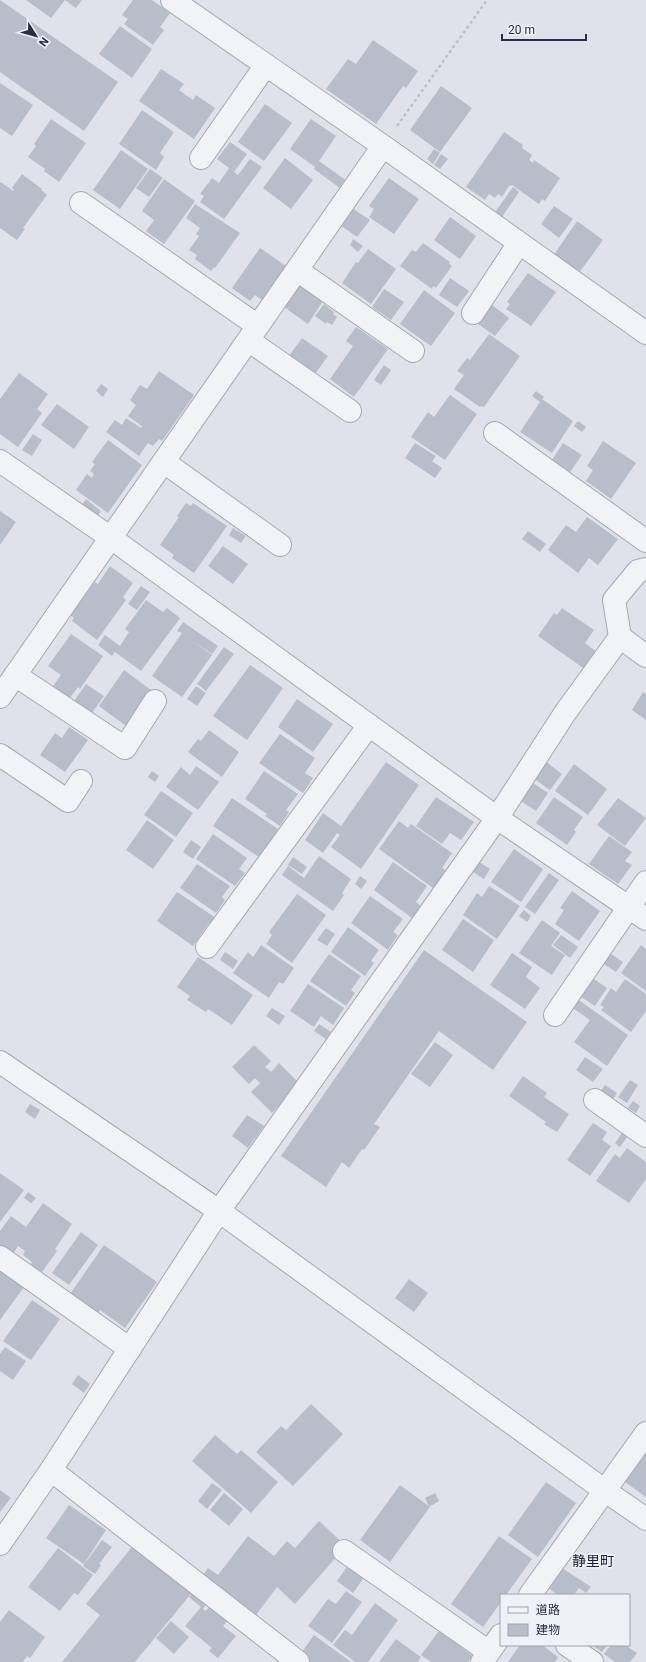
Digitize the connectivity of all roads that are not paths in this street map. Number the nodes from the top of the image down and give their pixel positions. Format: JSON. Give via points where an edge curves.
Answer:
{"nodes":[{"id":1,"x":172,"y":0,"type":"edge"},
{"id":2,"x":266,"y":65,"type":"junction"},
{"id":3,"x":383,"y":146,"type":"junction"},
{"id":4,"x":201,"y":158,"type":"dead end"},
{"id":5,"x":81,"y":203,"type":"dead end"},
{"id":6,"x":519,"y":243,"type":"junction"},
{"id":7,"x":297,"y":270,"type":"junction"},
{"id":8,"x":473,"y":313,"type":"dead end"},
{"id":9,"x":253,"y":333,"type":"junction"},
{"id":10,"x":646,"y":333,"type":"edge"},
{"id":11,"x":413,"y":351,"type":"dead end"},
{"id":12,"x":350,"y":411,"type":"dead end"},
{"id":13,"x":495,"y":433,"type":"dead end"},
{"id":14,"x":0,"y":462,"type":"edge"},
{"id":15,"x":164,"y":462,"type":"junction"},
{"id":16,"x":111,"y":538,"type":"junction"},
{"id":17,"x":646,"y":540,"type":"edge"},
{"id":18,"x":280,"y":545,"type":"dead end"},
{"id":19,"x":646,"y":569,"type":"edge"},
{"id":20,"x":620,"y":637,"type":"junction"},
{"id":21,"x":646,"y":656,"type":"edge"},
{"id":22,"x":15,"y":675,"type":"junction"},
{"id":23,"x":0,"y":697,"type":"edge"},
{"id":24,"x":155,"y":701,"type":"dead end"},
{"id":25,"x":369,"y":725,"type":"junction"},
{"id":26,"x":0,"y":755,"type":"edge"},
{"id":27,"x":81,"y":781,"type":"dead end"},
{"id":28,"x":497,"y":818,"type":"junction"},
{"id":29,"x":646,"y":882,"type":"edge"},
{"id":30,"x":638,"y":913,"type":"edge"},
{"id":31,"x":207,"y":947,"type":"dead end"},
{"id":32,"x":555,"y":1015,"type":"dead end"},
{"id":33,"x":0,"y":1062,"type":"edge"},
{"id":34,"x":595,"y":1100,"type":"dead end"},
{"id":35,"x":646,"y":1136,"type":"edge"},
{"id":36,"x":219,"y":1211,"type":"junction"},
{"id":37,"x":0,"y":1257,"type":"edge"},
{"id":38,"x":130,"y":1349,"type":"junction"},
{"id":39,"x":646,"y":1433,"type":"edge"},
{"id":40,"x":51,"y":1470,"type":"junction"},
{"id":41,"x":604,"y":1490,"type":"junction"},
{"id":42,"x":646,"y":1519,"type":"edge"},
{"id":43,"x":0,"y":1544,"type":"edge"},
{"id":44,"x":344,"y":1551,"type":"dead end"},
{"id":45,"x":531,"y":1594,"type":"edge"},
{"id":46,"x":568,"y":1646,"type":"edge"},
{"id":47,"x":491,"y":1650,"type":"edge"},
{"id":48,"x":298,"y":1662,"type":"edge"},
{"id":49,"x":592,"y":1662,"type":"edge"}],
"edges":[{"from":1,"to":2,"type":"street"},
{"from":2,"to":3,"type":"street"},
{"from":2,"to":4,"type":"street"},
{"from":3,"to":6,"type":"street"},
{"from":3,"to":7,"type":"street"},
{"from":5,"to":9,"type":"street"},
{"from":6,"to":8,"type":"street"},
{"from":6,"to":10,"type":"street"},
{"from":7,"to":9,"type":"street"},
{"from":7,"to":11,"type":"street"},
{"from":9,"to":12,"type":"street"},
{"from":9,"to":15,"type":"street"},
{"from":13,"to":17,"type":"street"},
{"from":14,"to":16,"type":"street"},
{"from":15,"to":16,"type":"street"},
{"from":15,"to":18,"type":"street"},
{"from":16,"to":22,"type":"street"},
{"from":16,"to":25,"type":"street"},
{"from":19,"to":20,"type":"street","via":[[638,571],[614,600]]},
{"from":20,"to":21,"type":"street"},
{"from":20,"to":28,"type":"street","via":[[565,713]]},
{"from":22,"to":23,"type":"street"},
{"from":22,"to":24,"type":"street","via":[[125,748]]},
{"from":25,"to":28,"type":"street"},
{"from":25,"to":31,"type":"street"},
{"from":26,"to":27,"type":"street","via":[[68,801]]},
{"from":28,"to":30,"type":"street"},
{"from":28,"to":36,"type":"street"},
{"from":29,"to":30,"type":"street"},
{"from":30,"to":32,"type":"street"},
{"from":33,"to":36,"type":"street"},
{"from":34,"to":35,"type":"street"},
{"from":36,"to":38,"type":"street"},
{"from":36,"to":41,"type":"street"},
{"from":37,"to":38,"type":"street"},
{"from":38,"to":40,"type":"street"},
{"from":39,"to":41,"type":"street"},
{"from":40,"to":43,"type":"street"},
{"from":40,"to":48,"type":"street"},
{"from":41,"to":42,"type":"street"},
{"from":41,"to":45,"type":"street"},
{"from":44,"to":47,"type":"street"},
{"from":46,"to":49,"type":"street"}]}
